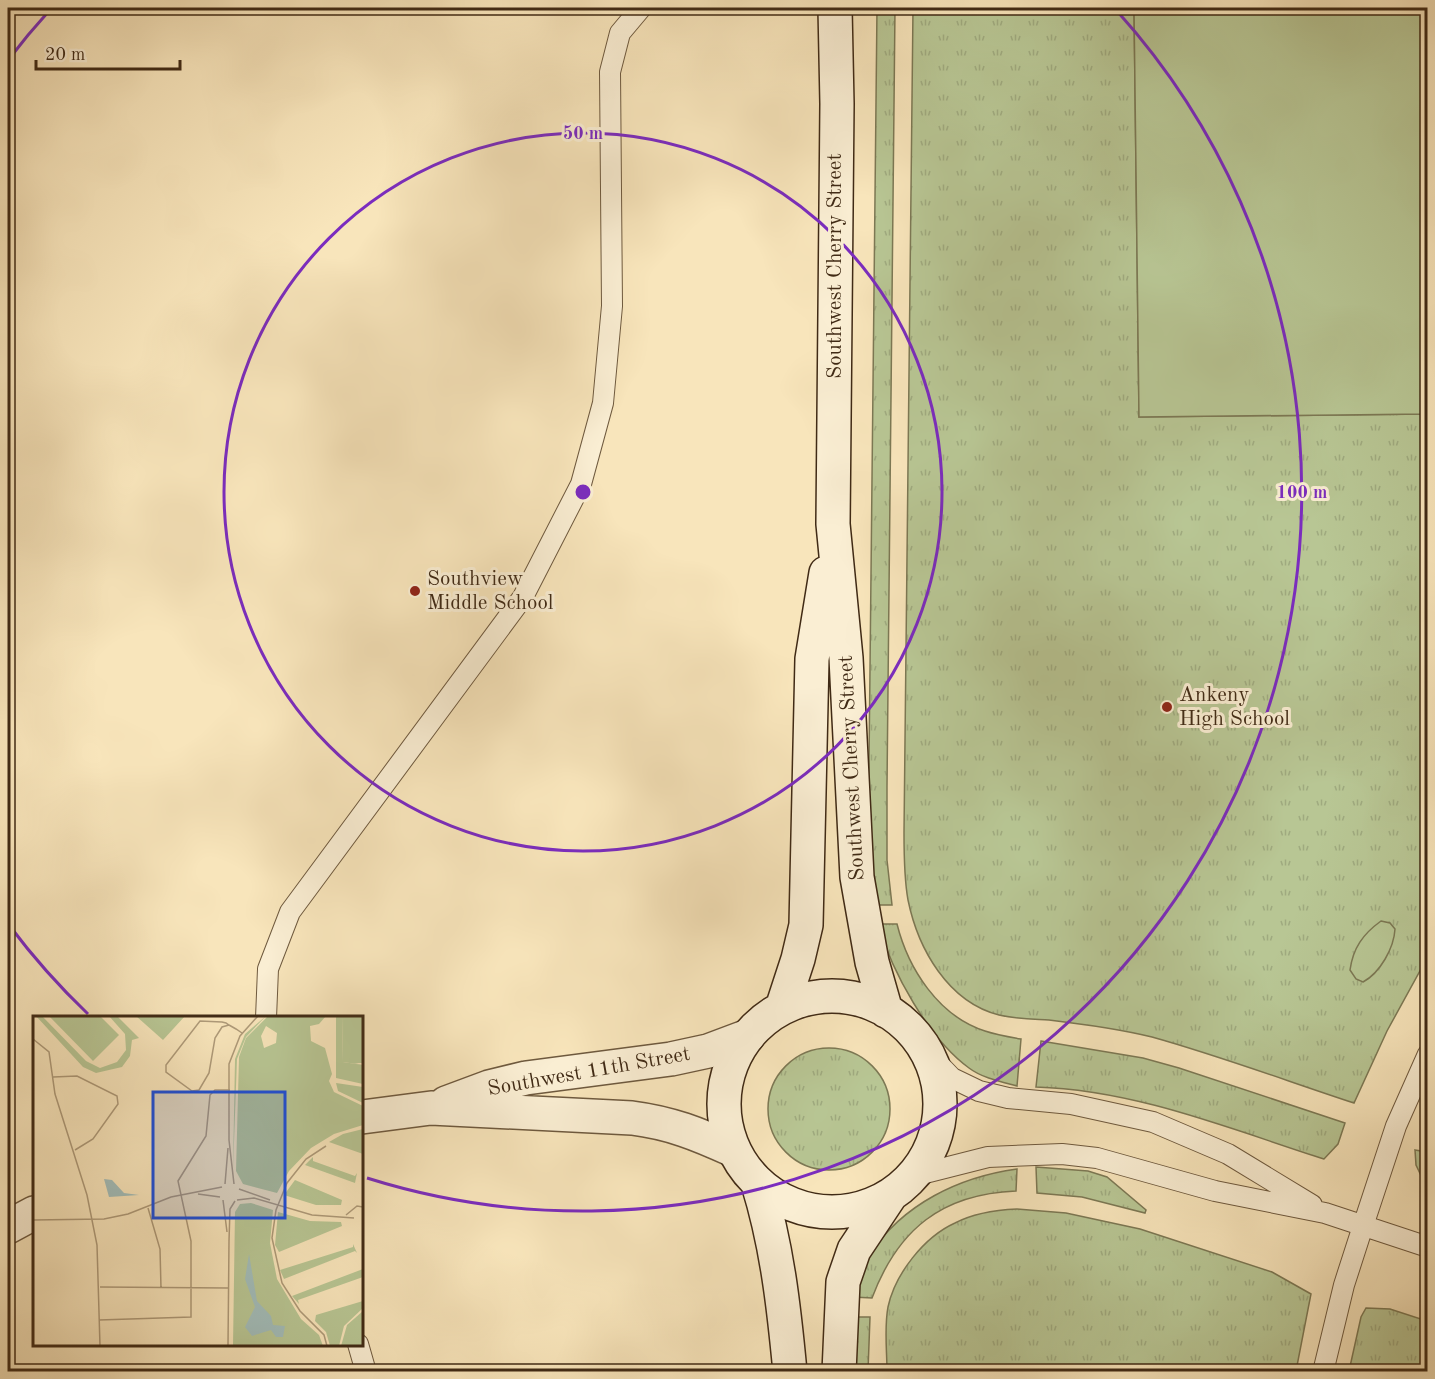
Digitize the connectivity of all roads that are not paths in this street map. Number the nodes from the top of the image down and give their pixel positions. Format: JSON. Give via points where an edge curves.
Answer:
{"nodes":[{"id":1,"x":641,"y":8,"type":"edge"},
{"id":2,"x":836,"y":8,"type":"edge"},
{"id":3,"x":833,"y":524,"type":"junction"},
{"id":4,"x":782,"y":1008,"type":"junction"},
{"id":5,"x":886,"y":1011,"type":"junction"},
{"id":6,"x":266,"y":1016,"type":"edge"},
{"id":7,"x":748,"y":1036,"type":"junction"},
{"id":8,"x":927,"y":1052,"type":"junction"},
{"id":9,"x":1428,"y":1054,"type":"edge"},
{"id":10,"x":431,"y":1108,"type":"junction"},
{"id":11,"x":363,"y":1117,"type":"edge"},
{"id":12,"x":733,"y":1149,"type":"junction"},
{"id":13,"x":758,"y":1184,"type":"junction"},
{"id":14,"x":902,"y":1186,"type":"junction"},
{"id":15,"x":1325,"y":1213,"type":"junction"},
{"id":16,"x":33,"y":1214,"type":"edge"},
{"id":17,"x":1363,"y":1226,"type":"junction"},
{"id":18,"x":8,"y":1227,"type":"edge"},
{"id":19,"x":1428,"y":1247,"type":"edge"},
{"id":20,"x":359,"y":1346,"type":"edge"},
{"id":21,"x":366,"y":1371,"type":"edge"},
{"id":22,"x":790,"y":1371,"type":"edge"},
{"id":23,"x":839,"y":1371,"type":"edge"},
{"id":24,"x":1323,"y":1371,"type":"edge"}],
"edges":[{"from":1,"to":6,"type":"lane","via":[[620,33],[610,72],[612,306],[603,403],[581,484],[523,597],[290,912],[268,969]]},
{"from":2,"to":3,"type":"street","name":"Southwest Cherry Street"},
{"from":3,"to":4,"type":"street","name":"Southwest Cherry Street","via":[[812,659],[806,925]]},
{"from":3,"to":5,"type":"street","name":"Southwest Cherry Street","via":[[846,658],[857,877],[872,962]]},
{"from":4,"to":5,"type":"street","via":[[816,998],[852,998]]},
{"from":4,"to":7,"type":"street"},
{"from":5,"to":8,"type":"street","via":[[909,1028]]},
{"from":7,"to":10,"type":"street","name":"Southwest 11th Street","via":[[671,1059],[526,1078]]},
{"from":7,"to":12,"type":"street","via":[[732,1062],[724,1091],[724,1121]]},
{"from":8,"to":14,"type":"street","via":[[939,1083],[940,1116],[931,1148]]},
{"from":8,"to":15,"type":"lane","via":[[952,1078],[979,1091],[1071,1104],[1153,1122],[1227,1154]]},
{"from":9,"to":17,"type":"lane","via":[[1396,1126]]},
{"from":10,"to":11,"type":"street","name":"Southwest 11th Street"},
{"from":10,"to":12,"type":"street","name":"Southwest 11th Street","via":[[662,1122]]},
{"from":12,"to":13,"type":"street"},
{"from":13,"to":14,"type":"street","via":[[787,1203],[822,1213],[858,1209]]},
{"from":13,"to":22,"type":"street","via":[[778,1268]]},
{"from":14,"to":15,"type":"lane","via":[[988,1157],[1062,1154],[1096,1158],[1215,1191]]},
{"from":14,"to":23,"type":"street","via":[[854,1250],[843,1282]]},
{"from":15,"to":17,"type":"lane"},
{"from":16,"to":18,"type":"street"},
{"from":17,"to":19,"type":"lane"},
{"from":17,"to":24,"type":"lane"},
{"from":20,"to":21,"type":"lane"}]}
